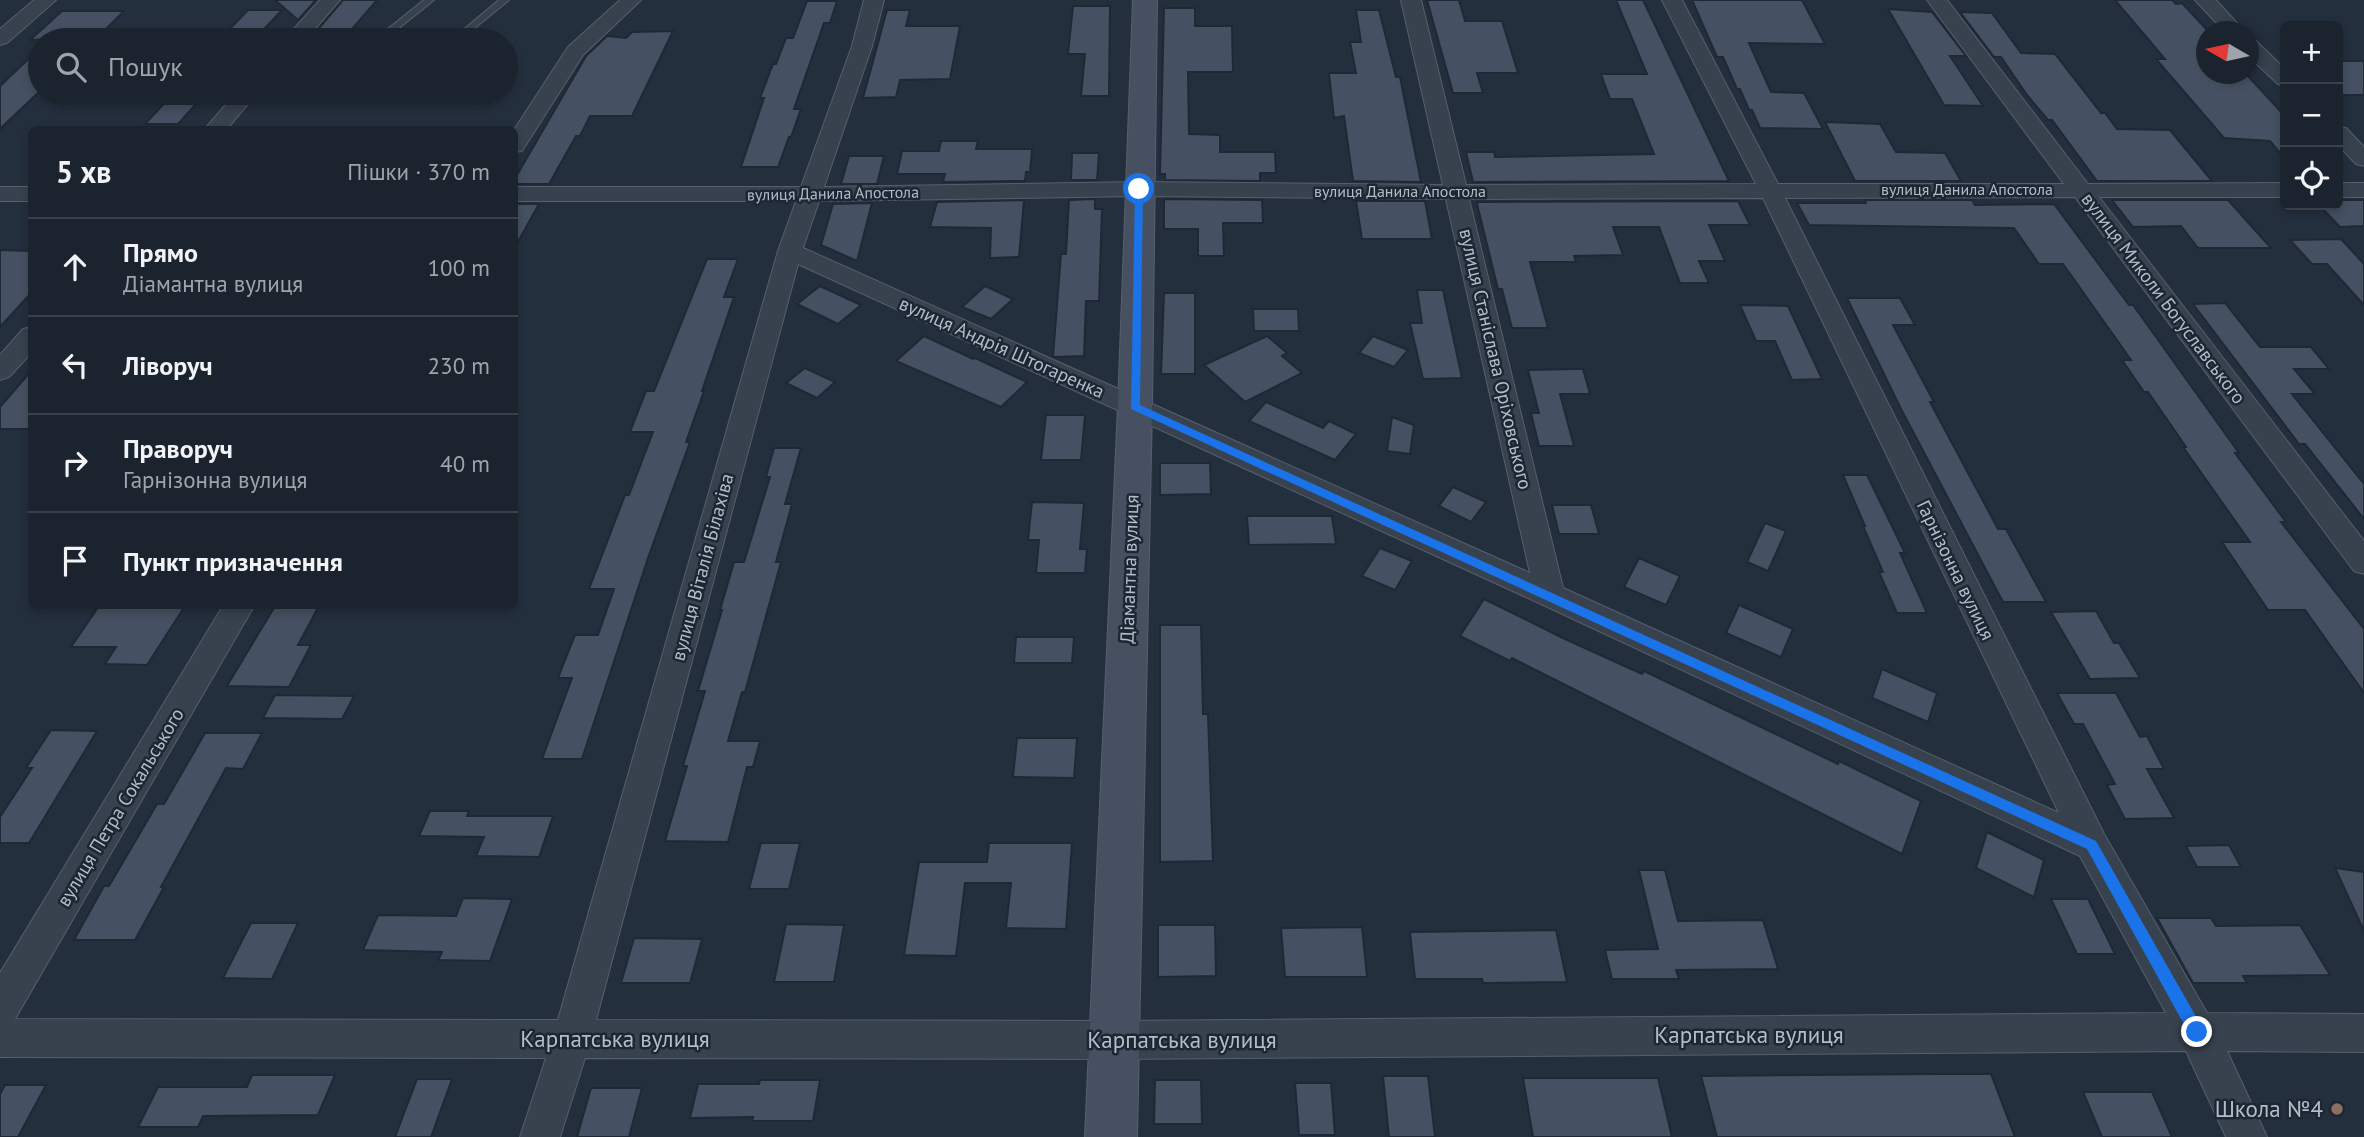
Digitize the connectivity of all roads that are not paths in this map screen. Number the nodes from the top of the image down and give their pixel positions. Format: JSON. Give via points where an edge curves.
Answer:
{"nodes":[{"id":1,"x":46,"y":0,"type":"edge"},
{"id":2,"x":330,"y":0,"type":"edge"},
{"id":3,"x":430,"y":0,"type":"edge"},
{"id":4,"x":505,"y":0,"type":"edge"},
{"id":5,"x":631,"y":0,"type":"edge"},
{"id":6,"x":874,"y":0,"type":"edge"},
{"id":7,"x":1145,"y":0,"type":"edge"},
{"id":8,"x":1411,"y":0,"type":"edge"},
{"id":9,"x":1672,"y":0,"type":"edge"},
{"id":10,"x":1937,"y":0,"type":"edge"},
{"id":11,"x":2205,"y":0,"type":"edge"},
{"id":12,"x":2225,"y":21,"type":"edge"},
{"id":13,"x":305,"y":28,"type":"edge"},
{"id":14,"x":394,"y":28,"type":"edge"},
{"id":15,"x":470,"y":28,"type":"edge"},
{"id":16,"x":0,"y":39,"type":"edge"},
{"id":17,"x":2259,"y":54,"type":"edge"},
{"id":18,"x":2280,"y":75,"type":"edge"},
{"id":19,"x":236,"y":105,"type":"edge"},
{"id":20,"x":218,"y":126,"type":"edge"},
{"id":21,"x":2343,"y":138,"type":"edge"},
{"id":22,"x":518,"y":140,"type":"edge"},
{"id":23,"x":2364,"y":159,"type":"edge"},
{"id":24,"x":2082,"y":188,"type":"junction"},
{"id":25,"x":1139,"y":189,"type":"junction"},
{"id":26,"x":1770,"y":190,"type":"junction"},
{"id":27,"x":2280,"y":190,"type":"edge"},
{"id":28,"x":2343,"y":190,"type":"edge"},
{"id":29,"x":2364,"y":190,"type":"edge"},
{"id":30,"x":1457,"y":192,"type":"junction"},
{"id":31,"x":0,"y":194,"type":"edge"},
{"id":32,"x":28,"y":194,"type":"edge"},
{"id":33,"x":518,"y":194,"type":"edge"},
{"id":34,"x":810,"y":194,"type":"junction"},
{"id":35,"x":790,"y":251,"type":"junction"},
{"id":36,"x":28,"y":340,"type":"edge"},
{"id":37,"x":0,"y":371,"type":"edge"},
{"id":38,"x":1135,"y":406,"type":"junction"},
{"id":39,"x":2364,"y":563,"type":"edge"},
{"id":40,"x":1550,"y":595,"type":"junction"},
{"id":41,"x":237,"y":609,"type":"edge"},
{"id":42,"x":2092,"y":845,"type":"junction"},
{"id":43,"x":0,"y":1008,"type":"edge"},
{"id":44,"x":2197,"y":1032,"type":"junction"},
{"id":45,"x":2364,"y":1033,"type":"edge"},
{"id":46,"x":0,"y":1038,"type":"edge"},
{"id":47,"x":572,"y":1038,"type":"junction"},
{"id":48,"x":1113,"y":1040,"type":"junction"},
{"id":49,"x":540,"y":1137,"type":"edge"},
{"id":50,"x":1111,"y":1137,"type":"edge"},
{"id":51,"x":2247,"y":1137,"type":"edge"}],
"edges":[{"from":1,"to":16,"type":"street"},
{"from":2,"to":13,"type":"street"},
{"from":3,"to":14,"type":"lane"},
{"from":4,"to":15,"type":"lane"},
{"from":5,"to":22,"type":"street","via":[[575,51]]},
{"from":6,"to":34,"type":"street","name":"вулиця Віталія Білахіва"},
{"from":7,"to":25,"type":"street","name":"Діамантна вулиця"},
{"from":8,"to":30,"type":"street","name":"вулиця Станіслава Оріховського"},
{"from":9,"to":26,"type":"street","name":"Гарнізонна вулиця"},
{"from":10,"to":24,"type":"street","name":"вулиця Миколи Богуславського"},
{"from":11,"to":12,"type":"street"},
{"from":17,"to":18,"type":"street"},
{"from":19,"to":20,"type":"street"},
{"from":21,"to":23,"type":"street"},
{"from":24,"to":26,"type":"street","name":"вулиця Данила Апостола"},
{"from":24,"to":27,"type":"street","name":"вулиця Данила Апостола"},
{"from":24,"to":39,"type":"street","name":"вулиця Миколи Богуславського"},
{"from":25,"to":30,"type":"street","name":"вулиця Данила Апостола"},
{"from":25,"to":34,"type":"street","name":"вулиця Данила Апостола"},
{"from":25,"to":38,"type":"street","name":"Діамантна вулиця"},
{"from":26,"to":30,"type":"street","name":"вулиця Данила Апостола"},
{"from":26,"to":42,"type":"street","name":"Гарнізонна вулиця"},
{"from":28,"to":29,"type":"street"},
{"from":30,"to":40,"type":"street","name":"вулиця Станіслава Оріховського"},
{"from":31,"to":32,"type":"street"},
{"from":33,"to":34,"type":"street","name":"вулиця Данила Апостола"},
{"from":34,"to":35,"type":"street","name":"вулиця Віталія Білахіва"},
{"from":35,"to":38,"type":"street","name":"вулиця Андрія Штогаренка"},
{"from":35,"to":47,"type":"street","name":"вулиця Віталія Білахіва"},
{"from":36,"to":37,"type":"street"},
{"from":38,"to":40,"type":"street","name":"вулиця Андрія Штогаренка"},
{"from":38,"to":48,"type":"street","name":"Діамантна вулиця"},
{"from":40,"to":42,"type":"street","name":"вулиця Андрія Штогаренка"},
{"from":41,"to":43,"type":"street","name":"вулиця Петра Сокальського"},
{"from":42,"to":44,"type":"street","name":"Гарнізонна вулиця"},
{"from":44,"to":45,"type":"street","name":"Карпатська вулиця"},
{"from":44,"to":48,"type":"street","name":"Карпатська вулиця"},
{"from":44,"to":51,"type":"street","name":"Гарнізонна вулиця"},
{"from":46,"to":47,"type":"street","name":"Карпатська вулиця"},
{"from":47,"to":48,"type":"street","name":"Карпатська вулиця"},
{"from":47,"to":49,"type":"street","name":"вулиця Віталія Білахіва"},
{"from":48,"to":50,"type":"street","name":"Діамантна вулиця"}]}
